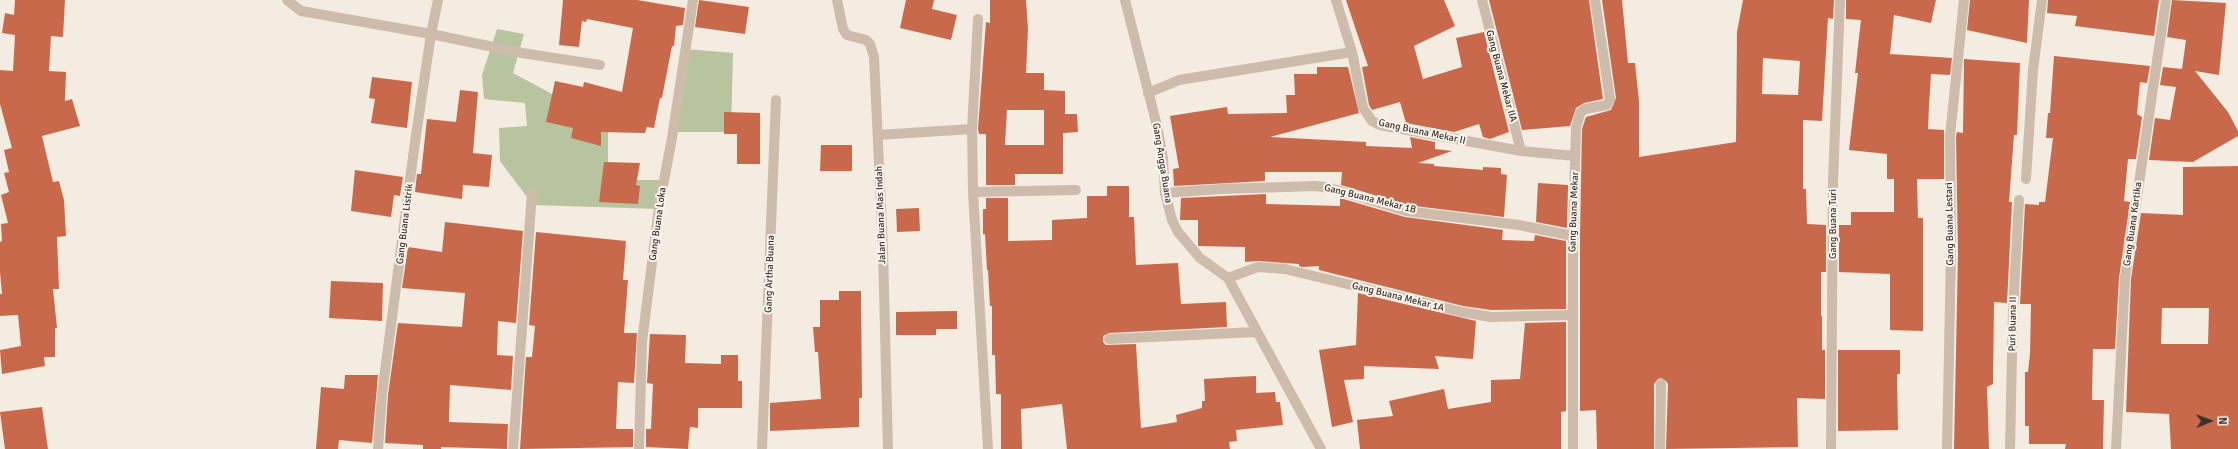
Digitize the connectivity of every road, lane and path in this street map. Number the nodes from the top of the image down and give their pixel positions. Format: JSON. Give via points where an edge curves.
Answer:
{"nodes":[{"id":1,"x":287,"y":0,"type":"edge"},
{"id":2,"x":438,"y":0,"type":"edge"},
{"id":3,"x":693,"y":0,"type":"edge"},
{"id":4,"x":837,"y":0,"type":"edge"},
{"id":5,"x":1125,"y":0,"type":"edge"},
{"id":6,"x":1336,"y":0,"type":"edge"},
{"id":7,"x":1482,"y":0,"type":"edge"},
{"id":8,"x":1595,"y":0,"type":"edge"},
{"id":9,"x":1840,"y":0,"type":"edge"},
{"id":10,"x":1964,"y":0,"type":"edge"},
{"id":11,"x":2042,"y":0,"type":"edge"},
{"id":12,"x":2166,"y":0,"type":"edge"},
{"id":13,"x":978,"y":19,"type":"dead end"},
{"id":14,"x":431,"y":34,"type":"junction"},
{"id":15,"x":1352,"y":52,"type":"junction"},
{"id":16,"x":600,"y":65,"type":"dead end"},
{"id":17,"x":1148,"y":93,"type":"junction"},
{"id":18,"x":776,"y":100,"type":"dead end"},
{"id":19,"x":972,"y":128,"type":"junction"},
{"id":20,"x":878,"y":136,"type":"junction"},
{"id":21,"x":1521,"y":151,"type":"junction"},
{"id":22,"x":1576,"y":156,"type":"junction"},
{"id":23,"x":2026,"y":179,"type":"dead end"},
{"id":24,"x":1076,"y":190,"type":"dead end"},
{"id":25,"x":973,"y":192,"type":"junction"},
{"id":26,"x":532,"y":193,"type":"dead end"},
{"id":27,"x":1165,"y":193,"type":"junction"},
{"id":28,"x":2019,"y":200,"type":"dead end"},
{"id":29,"x":1573,"y":236,"type":"junction"},
{"id":30,"x":1228,"y":278,"type":"junction"},
{"id":31,"x":1572,"y":315,"type":"junction"},
{"id":32,"x":1256,"y":332,"type":"junction"},
{"id":33,"x":1109,"y":339,"type":"dead end"},
{"id":34,"x":1661,"y":384,"type":"dead end"},
{"id":35,"x":378,"y":449,"type":"edge"},
{"id":36,"x":513,"y":449,"type":"edge"},
{"id":37,"x":639,"y":449,"type":"edge"},
{"id":38,"x":762,"y":449,"type":"edge"},
{"id":39,"x":888,"y":449,"type":"edge"},
{"id":40,"x":988,"y":449,"type":"edge"},
{"id":41,"x":1321,"y":449,"type":"edge"},
{"id":42,"x":1573,"y":449,"type":"edge"},
{"id":43,"x":1660,"y":449,"type":"edge"},
{"id":44,"x":1831,"y":449,"type":"edge"},
{"id":45,"x":1947,"y":449,"type":"edge"},
{"id":46,"x":2010,"y":449,"type":"edge"},
{"id":47,"x":2116,"y":449,"type":"edge"}],
"edges":[{"from":1,"to":14,"type":"street","via":[[301,11]]},
{"from":2,"to":14,"type":"street","name":"Gang Buana Listrik"},
{"from":3,"to":37,"type":"street","name":"Gang Buana Loka","via":[[659,207],[642,342]]},
{"from":4,"to":20,"type":"street","name":"Jalan Buana Mas Indah","via":[[843,29],[847,35],[866,40],[870,44],[874,58]]},
{"from":5,"to":17,"type":"street","name":"Gang Angga Buana"},
{"from":6,"to":15,"type":"street","name":"Gang Buana Mekar II"},
{"from":7,"to":21,"type":"street","name":"Gang Buana Mekar IIA"},
{"from":8,"to":22,"type":"street","name":"Gang Buana Mekar","via":[[1610,99],[1607,105],[1585,109],[1580,113],[1576,128]]},
{"from":9,"to":44,"type":"street","name":"Gang Buana Turi","via":[[1833,181]]},
{"from":10,"to":45,"type":"street","name":"Gang Buana Lestari","via":[[1950,136],[1951,253]]},
{"from":11,"to":23,"type":"street","via":[[2033,70]]},
{"from":12,"to":47,"type":"street","name":"Gang Buana Kartika","via":[[2125,278]]},
{"from":13,"to":19,"type":"street"},
{"from":14,"to":16,"type":"street","via":[[522,53]]},
{"from":14,"to":35,"type":"street","name":"Gang Buana Listrik","via":[[382,394]]},
{"from":15,"to":17,"type":"street","via":[[1179,80]]},
{"from":15,"to":21,"type":"street","name":"Gang Buana Mekar II","via":[[1363,108],[1372,121],[1380,125]]},
{"from":17,"to":27,"type":"street","name":"Gang Angga Buana","via":[[1163,159]]},
{"from":18,"to":38,"type":"street","name":"Gang Artha Buana"},
{"from":19,"to":20,"type":"street"},
{"from":19,"to":25,"type":"street"},
{"from":20,"to":39,"type":"street","name":"Jalan Buana Mas Indah"},
{"from":21,"to":22,"type":"street","name":"Gang Buana Mekar II"},
{"from":22,"to":29,"type":"street","name":"Gang Buana Mekar"},
{"from":24,"to":25,"type":"street"},
{"from":25,"to":40,"type":"street"},
{"from":26,"to":36,"type":"street"},
{"from":27,"to":29,"type":"street","name":"Gang Buana Mekar 1B","via":[[1316,186],[1406,211],[1519,225]]},
{"from":27,"to":30,"type":"street","name":"Gang Angga Buana","via":[[1178,232],[1200,258]]},
{"from":28,"to":46,"type":"street","name":"Puri Buana II","via":[[2013,310]]},
{"from":29,"to":31,"type":"street","name":"Gang Buana Mekar"},
{"from":30,"to":31,"type":"street","name":"Gang Buana Mekar 1A","via":[[1258,267],[1285,269],[1462,312],[1498,317]]},
{"from":30,"to":32,"type":"street","name":"Gang Angga Buana"},
{"from":31,"to":42,"type":"street","name":"Gang Buana Mekar"},
{"from":32,"to":33,"type":"street"},
{"from":32,"to":41,"type":"street","name":"Gang Angga Buana"},
{"from":34,"to":43,"type":"street"}]}
